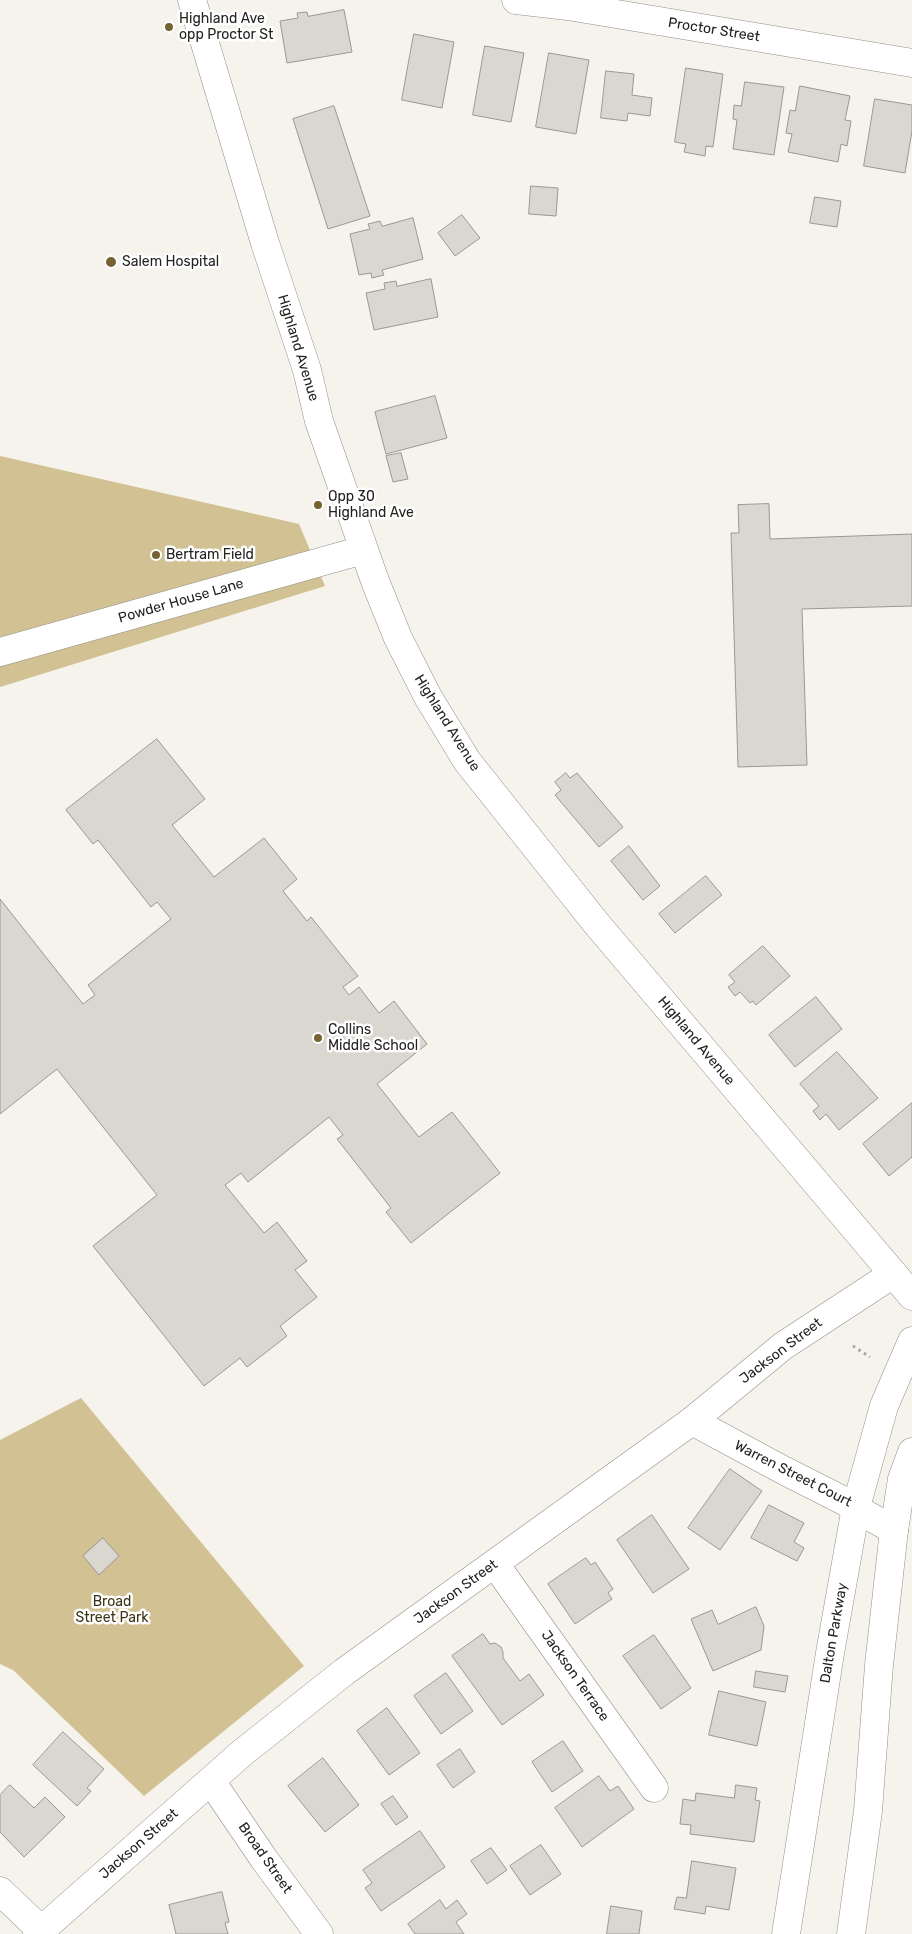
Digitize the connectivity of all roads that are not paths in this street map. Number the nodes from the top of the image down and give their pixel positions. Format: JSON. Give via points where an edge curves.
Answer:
{"nodes":[{"id":1,"x":192,"y":0,"type":"edge"},
{"id":2,"x":516,"y":0,"type":"edge"},
{"id":3,"x":912,"y":63,"type":"edge"},
{"id":4,"x":363,"y":550,"type":"junction"},
{"id":5,"x":0,"y":652,"type":"edge"},
{"id":6,"x":893,"y":1274,"type":"junction"},
{"id":7,"x":912,"y":1296,"type":"edge"},
{"id":8,"x":912,"y":1341,"type":"edge"},
{"id":9,"x":692,"y":1421,"type":"junction"},
{"id":10,"x":912,"y":1452,"type":"edge"},
{"id":11,"x":856,"y":1507,"type":"junction"},
{"id":12,"x":894,"y":1530,"type":"junction"},
{"id":13,"x":495,"y":1564,"type":"junction"},
{"id":14,"x":211,"y":1782,"type":"junction"},
{"id":15,"x":654,"y":1788,"type":"dead end"},
{"id":16,"x":0,"y":1890,"type":"edge"},
{"id":17,"x":39,"y":1932,"type":"edge"},
{"id":18,"x":319,"y":1934,"type":"edge"},
{"id":19,"x":786,"y":1934,"type":"edge"},
{"id":20,"x":850,"y":1934,"type":"edge"}],
"edges":[{"from":1,"to":4,"type":"street","name":"Highland Avenue","via":[[307,370],[319,421]]},
{"from":2,"to":3,"type":"street","name":"Proctor Street"},
{"from":4,"to":5,"type":"street","name":"Powder House Lane"},
{"from":4,"to":6,"type":"street","name":"Highland Avenue","via":[[398,638],[428,698],[467,761],[602,930]]},
{"from":6,"to":7,"type":"street","name":"Highland Avenue"},
{"from":6,"to":9,"type":"street","name":"Jackson Street","via":[[783,1346]]},
{"from":8,"to":11,"type":"street","name":"Dalton Parkway","via":[[884,1406]]},
{"from":9,"to":11,"type":"street","name":"Warren Street Court"},
{"from":9,"to":13,"type":"street","name":"Jackson Street"},
{"from":10,"to":12,"type":"street","via":[[902,1479]]},
{"from":11,"to":12,"type":"street","name":"Warren Street Court"},
{"from":11,"to":19,"type":"street","name":"Dalton Parkway"},
{"from":12,"to":20,"type":"street","via":[[879,1665],[868,1812]]},
{"from":13,"to":14,"type":"street","name":"Jackson Street","via":[[344,1672],[242,1753]]},
{"from":13,"to":15,"type":"street","name":"Jackson Terrace"},
{"from":14,"to":17,"type":"street","name":"Jackson Street"},
{"from":14,"to":18,"type":"street","name":"Broad Street"},
{"from":16,"to":17,"type":"street"}]}
